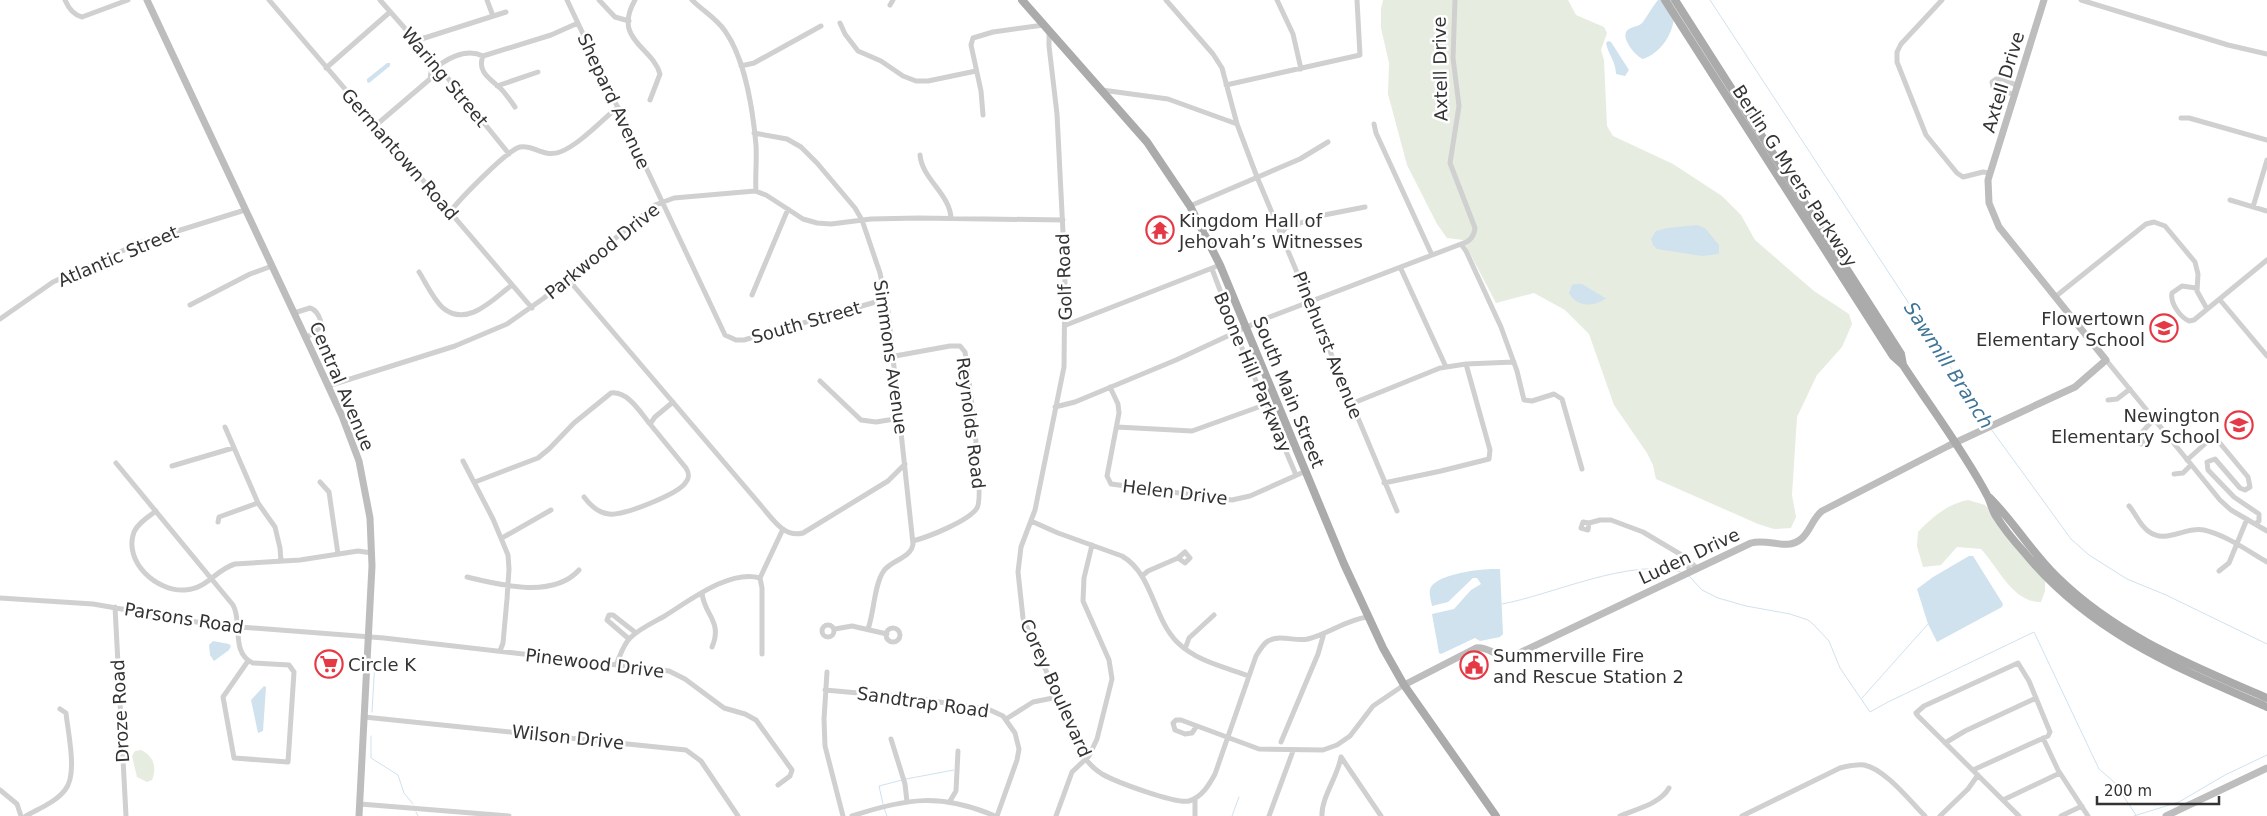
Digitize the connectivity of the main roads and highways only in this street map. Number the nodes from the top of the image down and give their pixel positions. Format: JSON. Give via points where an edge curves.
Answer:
{"nodes":[{"id":1,"x":1022,"y":0,"type":"edge"},
{"id":2,"x":1665,"y":0,"type":"edge"},
{"id":3,"x":1675,"y":0,"type":"edge"},
{"id":4,"x":1715,"y":63,"type":"junction"},
{"id":5,"x":1707,"y":68,"type":"junction"},
{"id":6,"x":1903,"y":365,"type":"junction"},
{"id":7,"x":1988,"y":496,"type":"junction"},
{"id":8,"x":2267,"y":698,"type":"edge"},
{"id":9,"x":2267,"y":707,"type":"edge"},
{"id":10,"x":1496,"y":816,"type":"edge"}],
"edges":[{"from":1,"to":10,"type":"main road","name":"South Main Street","via":[[1161,160],[1190,206],[1220,265],[1367,617],[1404,685]]},
{"from":2,"to":5,"type":"main road","name":"Berlin G Myers Parkway"},
{"from":3,"to":4,"type":"main road","name":"Berlin G Myers Parkway"},
{"from":4,"to":5,"type":"main road"},
{"from":4,"to":6,"type":"main road","name":"Berlin G Myers Parkway","via":[[1901,354]]},
{"from":5,"to":6,"type":"main road","name":"Berlin G Myers Parkway","via":[[1893,356]]},
{"from":6,"to":7,"type":"main road","name":"Berlin G Myers Parkway"},
{"from":7,"to":8,"type":"main road","name":"Berlin G Myers Parkway","via":[[2044,564],[2107,620],[2166,654]]},
{"from":7,"to":9,"type":"main road","name":"Berlin G Myers Parkway","via":[[1996,516],[2030,560],[2090,616],[2151,655]]}]}
